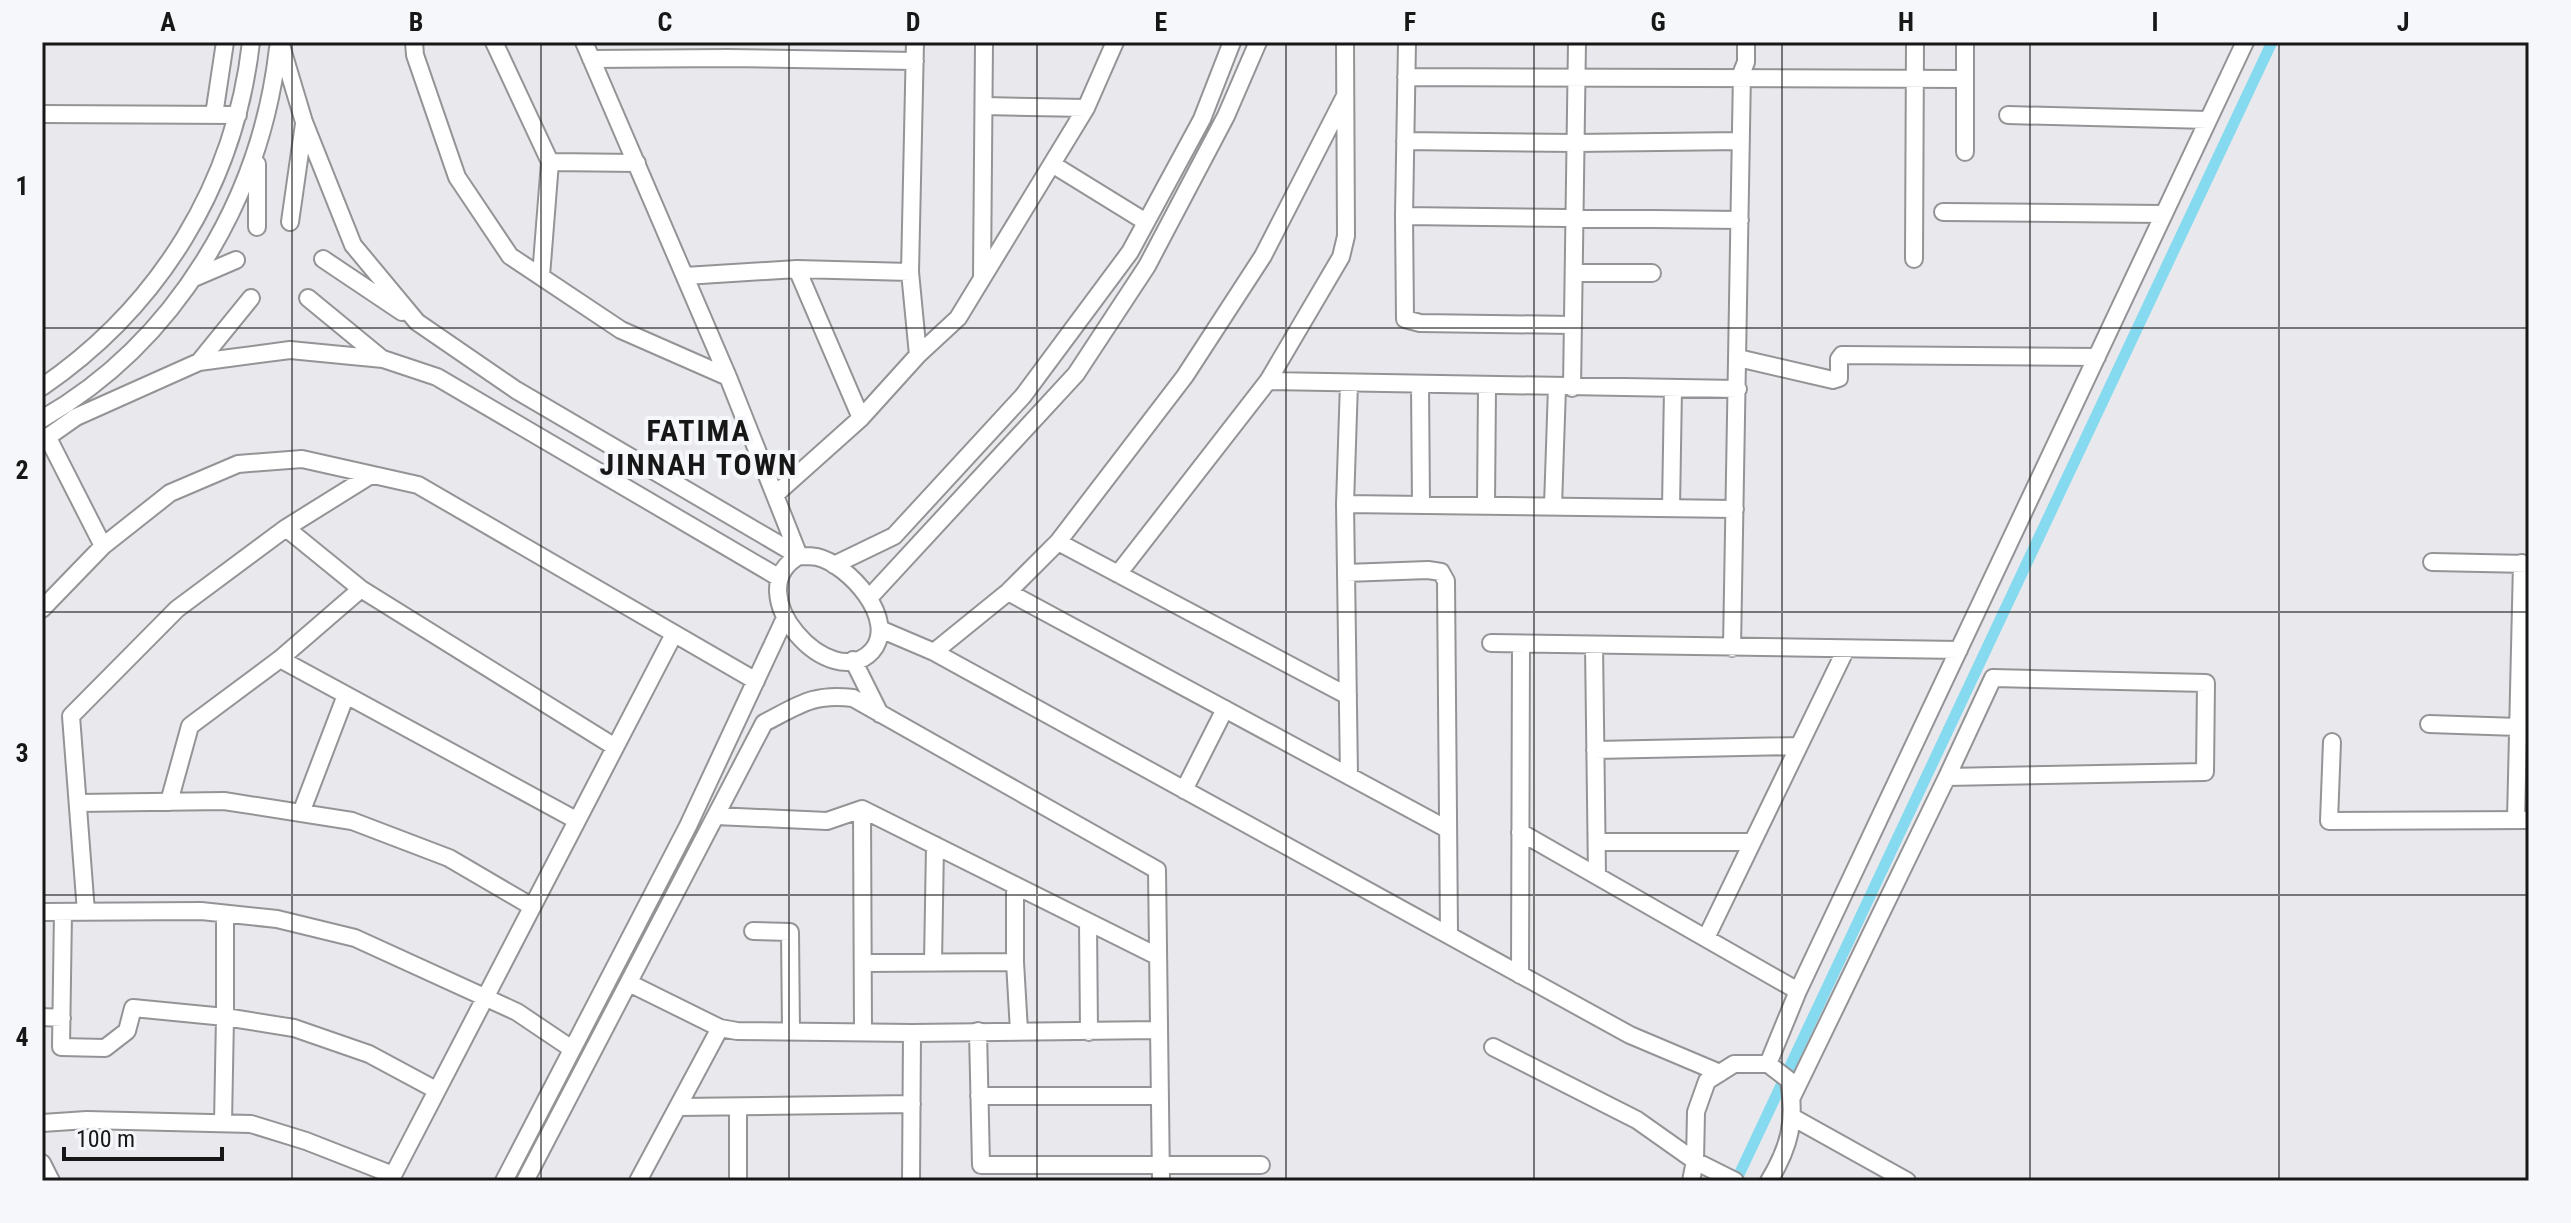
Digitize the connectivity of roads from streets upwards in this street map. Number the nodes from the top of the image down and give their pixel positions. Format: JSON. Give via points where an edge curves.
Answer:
{"nodes":[{"id":1,"x":225,"y":42,"type":"edge"},
{"id":2,"x":251,"y":42,"type":"edge"},
{"id":3,"x":280,"y":42,"type":"edge"},
{"id":4,"x":414,"y":42,"type":"edge"},
{"id":5,"x":494,"y":42,"type":"edge"},
{"id":6,"x":584,"y":42,"type":"edge"},
{"id":7,"x":720,"y":42,"type":"edge"},
{"id":8,"x":852,"y":42,"type":"edge"},
{"id":9,"x":915,"y":42,"type":"edge"},
{"id":10,"x":984,"y":42,"type":"edge"},
{"id":11,"x":1115,"y":42,"type":"edge"},
{"id":12,"x":1232,"y":42,"type":"edge"},
{"id":13,"x":1258,"y":42,"type":"edge"},
{"id":14,"x":1345,"y":42,"type":"edge"},
{"id":15,"x":1407,"y":42,"type":"edge"},
{"id":16,"x":1577,"y":42,"type":"edge"},
{"id":17,"x":1738,"y":42,"type":"edge"},
{"id":18,"x":1746,"y":42,"type":"edge"},
{"id":19,"x":1915,"y":42,"type":"edge"},
{"id":20,"x":1965,"y":42,"type":"edge"},
{"id":21,"x":2245,"y":42,"type":"edge"},
{"id":22,"x":728,"y":58,"type":"junction"},
{"id":23,"x":591,"y":59,"type":"junction"},
{"id":24,"x":852,"y":60,"type":"junction"},
{"id":25,"x":915,"y":61,"type":"junction"},
{"id":26,"x":1742,"y":75,"type":"junction"},
{"id":27,"x":1406,"y":77,"type":"junction"},
{"id":28,"x":1577,"y":77,"type":"junction"},
{"id":29,"x":1914,"y":78,"type":"junction"},
{"id":30,"x":1964,"y":79,"type":"junction"},
{"id":31,"x":1345,"y":96,"type":"junction"},
{"id":32,"x":984,"y":106,"type":"junction"},
{"id":33,"x":1086,"y":108,"type":"junction"},
{"id":34,"x":42,"y":114,"type":"edge"},
{"id":35,"x":214,"y":115,"type":"junction"},
{"id":36,"x":238,"y":115,"type":"junction"},
{"id":37,"x":2008,"y":115,"type":"dead end"},
{"id":38,"x":2208,"y":120,"type":"junction"},
{"id":39,"x":304,"y":122,"type":"junction"},
{"id":40,"x":1405,"y":141,"type":"junction"},
{"id":41,"x":1741,"y":141,"type":"junction"},
{"id":42,"x":1576,"y":143,"type":"junction"},
{"id":43,"x":257,"y":151,"type":"junction"},
{"id":44,"x":1965,"y":152,"type":"dead end"},
{"id":45,"x":550,"y":162,"type":"junction"},
{"id":46,"x":637,"y":163,"type":"junction"},
{"id":47,"x":1052,"y":164,"type":"junction"},
{"id":48,"x":1943,"y":212,"type":"dead end"},
{"id":49,"x":2164,"y":214,"type":"junction"},
{"id":50,"x":1404,"y":216,"type":"junction"},
{"id":51,"x":1575,"y":218,"type":"junction"},
{"id":52,"x":1740,"y":220,"type":"junction"},
{"id":53,"x":290,"y":222,"type":"dead end"},
{"id":54,"x":1146,"y":222,"type":"junction"},
{"id":55,"x":257,"y":227,"type":"dead end"},
{"id":56,"x":323,"y":259,"type":"dead end"},
{"id":57,"x":1914,"y":259,"type":"dead end"},
{"id":58,"x":236,"y":260,"type":"dead end"},
{"id":59,"x":797,"y":269,"type":"junction"},
{"id":60,"x":910,"y":272,"type":"junction"},
{"id":61,"x":1574,"y":273,"type":"junction"},
{"id":62,"x":1652,"y":273,"type":"dead end"},
{"id":63,"x":541,"y":276,"type":"junction"},
{"id":64,"x":685,"y":276,"type":"junction"},
{"id":65,"x":193,"y":279,"type":"junction"},
{"id":66,"x":982,"y":279,"type":"junction"},
{"id":67,"x":251,"y":298,"type":"dead end"},
{"id":68,"x":308,"y":298,"type":"dead end"},
{"id":69,"x":417,"y":322,"type":"junction"},
{"id":70,"x":1573,"y":325,"type":"junction"},
{"id":71,"x":918,"y":355,"type":"junction"},
{"id":72,"x":2097,"y":357,"type":"junction"},
{"id":73,"x":1738,"y":358,"type":"junction"},
{"id":74,"x":383,"y":359,"type":"junction"},
{"id":75,"x":199,"y":362,"type":"junction"},
{"id":76,"x":728,"y":377,"type":"junction"},
{"id":77,"x":1268,"y":381,"type":"junction"},
{"id":78,"x":1349,"y":383,"type":"junction"},
{"id":79,"x":1420,"y":384,"type":"junction"},
{"id":80,"x":1487,"y":386,"type":"junction"},
{"id":81,"x":42,"y":387,"type":"edge"},
{"id":82,"x":1564,"y":387,"type":"junction"},
{"id":83,"x":1673,"y":388,"type":"junction"},
{"id":84,"x":1738,"y":389,"type":"junction"},
{"id":85,"x":861,"y":418,"type":"junction"},
{"id":86,"x":42,"y":419,"type":"edge"},
{"id":87,"x":45,"y":439,"type":"edge"},
{"id":88,"x":371,"y":475,"type":"junction"},
{"id":89,"x":776,"y":494,"type":"junction"},
{"id":90,"x":1345,"y":504,"type":"junction"},
{"id":91,"x":1421,"y":505,"type":"junction"},
{"id":92,"x":1486,"y":505,"type":"junction"},
{"id":93,"x":1553,"y":506,"type":"junction"},
{"id":94,"x":1671,"y":508,"type":"junction"},
{"id":95,"x":1735,"y":509,"type":"junction"},
{"id":96,"x":286,"y":528,"type":"junction"},
{"id":97,"x":1058,"y":542,"type":"junction"},
{"id":98,"x":103,"y":546,"type":"junction"},
{"id":99,"x":799,"y":556,"type":"junction"},
{"id":100,"x":2433,"y":557,"type":"dead end"},
{"id":101,"x":2527,"y":560,"type":"edge"},
{"id":102,"x":834,"y":565,"type":"junction"},
{"id":103,"x":1346,"y":573,"type":"junction"},
{"id":104,"x":1118,"y":574,"type":"junction"},
{"id":105,"x":778,"y":577,"type":"junction"},
{"id":106,"x":361,"y":589,"type":"junction"},
{"id":107,"x":1008,"y":592,"type":"junction"},
{"id":108,"x":869,"y":598,"type":"junction"},
{"id":109,"x":42,"y":609,"type":"edge"},
{"id":110,"x":785,"y":618,"type":"junction"},
{"id":111,"x":880,"y":629,"type":"junction"},
{"id":112,"x":674,"y":634,"type":"junction"},
{"id":113,"x":1491,"y":643,"type":"dead end"},
{"id":114,"x":1521,"y":644,"type":"junction"},
{"id":115,"x":1594,"y":645,"type":"junction"},
{"id":116,"x":1732,"y":648,"type":"junction"},
{"id":117,"x":1846,"y":649,"type":"junction"},
{"id":118,"x":1959,"y":650,"type":"junction"},
{"id":119,"x":934,"y":652,"type":"junction"},
{"id":120,"x":280,"y":659,"type":"junction"},
{"id":121,"x":853,"y":660,"type":"junction"},
{"id":122,"x":756,"y":681,"type":"junction"},
{"id":123,"x":346,"y":695,"type":"junction"},
{"id":124,"x":1348,"y":696,"type":"junction"},
{"id":125,"x":1225,"y":709,"type":"junction"},
{"id":126,"x":880,"y":715,"type":"junction"},
{"id":127,"x":2429,"y":724,"type":"dead end"},
{"id":128,"x":2518,"y":727,"type":"junction"},
{"id":129,"x":2332,"y":742,"type":"dead end"},
{"id":130,"x":1799,"y":746,"type":"junction"},
{"id":131,"x":615,"y":747,"type":"junction"},
{"id":132,"x":1595,"y":750,"type":"junction"},
{"id":133,"x":1349,"y":776,"type":"junction"},
{"id":134,"x":1947,"y":777,"type":"junction"},
{"id":135,"x":1184,"y":790,"type":"junction"},
{"id":136,"x":169,"y":802,"type":"junction"},
{"id":137,"x":78,"y":803,"type":"junction"},
{"id":138,"x":862,"y":809,"type":"junction"},
{"id":139,"x":301,"y":813,"type":"junction"},
{"id":140,"x":716,"y":816,"type":"junction"},
{"id":141,"x":576,"y":820,"type":"junction"},
{"id":142,"x":2523,"y":820,"type":"edge"},
{"id":143,"x":1447,"y":829,"type":"junction"},
{"id":144,"x":1520,"y":832,"type":"junction"},
{"id":145,"x":1597,"y":842,"type":"junction"},
{"id":146,"x":1752,"y":842,"type":"junction"},
{"id":147,"x":935,"y":845,"type":"junction"},
{"id":148,"x":1597,"y":876,"type":"junction"},
{"id":149,"x":1015,"y":885,"type":"junction"},
{"id":150,"x":531,"y":906,"type":"junction"},
{"id":151,"x":42,"y":912,"type":"edge"},
{"id":152,"x":63,"y":912,"type":"junction"},
{"id":153,"x":86,"y":912,"type":"junction"},
{"id":154,"x":225,"y":914,"type":"junction"},
{"id":155,"x":1088,"y":922,"type":"junction"},
{"id":156,"x":753,"y":931,"type":"dead end"},
{"id":157,"x":1449,"y":933,"type":"junction"},
{"id":158,"x":1706,"y":938,"type":"junction"},
{"id":159,"x":1157,"y":956,"type":"junction"},
{"id":160,"x":1015,"y":962,"type":"junction"},
{"id":161,"x":863,"y":963,"type":"junction"},
{"id":162,"x":933,"y":963,"type":"junction"},
{"id":163,"x":1520,"y":975,"type":"junction"},
{"id":164,"x":629,"y":983,"type":"junction"},
{"id":165,"x":1798,"y":991,"type":"junction"},
{"id":166,"x":484,"y":996,"type":"junction"},
{"id":167,"x":42,"y":1017,"type":"edge"},
{"id":168,"x":225,"y":1017,"type":"junction"},
{"id":169,"x":62,"y":1018,"type":"junction"},
{"id":170,"x":720,"y":1028,"type":"junction"},
{"id":171,"x":1158,"y":1030,"type":"junction"},
{"id":172,"x":791,"y":1031,"type":"junction"},
{"id":173,"x":978,"y":1031,"type":"junction"},
{"id":174,"x":1019,"y":1031,"type":"junction"},
{"id":175,"x":863,"y":1032,"type":"junction"},
{"id":176,"x":1089,"y":1032,"type":"junction"},
{"id":177,"x":912,"y":1033,"type":"junction"},
{"id":178,"x":1493,"y":1047,"type":"dead end"},
{"id":179,"x":572,"y":1049,"type":"junction"},
{"id":180,"x":1768,"y":1064,"type":"junction"},
{"id":181,"x":1720,"y":1073,"type":"junction"},
{"id":182,"x":436,"y":1090,"type":"junction"},
{"id":183,"x":979,"y":1096,"type":"junction"},
{"id":184,"x":1159,"y":1096,"type":"junction"},
{"id":185,"x":1792,"y":1097,"type":"junction"},
{"id":186,"x":912,"y":1104,"type":"junction"},
{"id":187,"x":678,"y":1107,"type":"junction"},
{"id":188,"x":738,"y":1107,"type":"junction"},
{"id":189,"x":1794,"y":1118,"type":"junction"},
{"id":190,"x":42,"y":1123,"type":"edge"},
{"id":191,"x":223,"y":1123,"type":"junction"},
{"id":192,"x":1695,"y":1161,"type":"junction"},
{"id":193,"x":42,"y":1163,"type":"edge"},
{"id":194,"x":1261,"y":1165,"type":"dead end"},
{"id":195,"x":1161,"y":1173,"type":"edge"},
{"id":196,"x":391,"y":1178,"type":"edge"},
{"id":197,"x":51,"y":1181,"type":"edge"},
{"id":198,"x":504,"y":1181,"type":"edge"},
{"id":199,"x":525,"y":1181,"type":"edge"},
{"id":200,"x":638,"y":1181,"type":"edge"},
{"id":201,"x":738,"y":1181,"type":"edge"},
{"id":202,"x":911,"y":1181,"type":"edge"},
{"id":203,"x":1691,"y":1181,"type":"edge"},
{"id":204,"x":1735,"y":1181,"type":"edge"},
{"id":205,"x":1769,"y":1181,"type":"edge"},
{"id":206,"x":1907,"y":1181,"type":"edge"}],
"edges":[{"from":1,"to":35,"type":"street"},
{"from":2,"to":36,"type":"street"},
{"from":3,"to":39,"type":"street"},
{"from":3,"to":43,"type":"street"},
{"from":4,"to":63,"type":"street","via":[[457,177],[510,256]]},
{"from":5,"to":45,"type":"street"},
{"from":6,"to":23,"type":"street"},
{"from":7,"to":22,"type":"street"},
{"from":8,"to":24,"type":"street"},
{"from":9,"to":25,"type":"street"},
{"from":10,"to":32,"type":"street"},
{"from":11,"to":33,"type":"street"},
{"from":12,"to":54,"type":"street","via":[[1202,119]]},
{"from":13,"to":108,"type":"street","via":[[1226,116],[1147,266],[1076,374]]},
{"from":14,"to":31,"type":"street"},
{"from":15,"to":27,"type":"street"},
{"from":16,"to":28,"type":"street"},
{"from":17,"to":26,"type":"street"},
{"from":18,"to":26,"type":"street"},
{"from":19,"to":29,"type":"street"},
{"from":20,"to":30,"type":"street"},
{"from":21,"to":38,"type":"street"},
{"from":22,"to":23,"type":"street"},
{"from":22,"to":24,"type":"street"},
{"from":23,"to":46,"type":"street"},
{"from":24,"to":25,"type":"street"},
{"from":25,"to":60,"type":"street"},
{"from":26,"to":28,"type":"street"},
{"from":26,"to":29,"type":"street"},
{"from":26,"to":41,"type":"street"},
{"from":27,"to":28,"type":"street"},
{"from":27,"to":40,"type":"street"},
{"from":28,"to":42,"type":"street"},
{"from":29,"to":30,"type":"street"},
{"from":29,"to":57,"type":"street"},
{"from":30,"to":44,"type":"street"},
{"from":31,"to":77,"type":"street","via":[[1346,236],[1341,257]]},
{"from":31,"to":97,"type":"street","via":[[1263,256],[1220,323]]},
{"from":32,"to":33,"type":"street"},
{"from":32,"to":66,"type":"street"},
{"from":33,"to":47,"type":"street"},
{"from":34,"to":35,"type":"street"},
{"from":35,"to":36,"type":"street"},
{"from":36,"to":81,"type":"street","via":[[205,204],[161,275],[105,338]]},
{"from":37,"to":38,"type":"street"},
{"from":38,"to":49,"type":"street"},
{"from":39,"to":53,"type":"street"},
{"from":39,"to":69,"type":"street","via":[[353,245]]},
{"from":40,"to":42,"type":"street"},
{"from":40,"to":50,"type":"street"},
{"from":41,"to":42,"type":"street"},
{"from":41,"to":52,"type":"street"},
{"from":42,"to":51,"type":"street"},
{"from":43,"to":55,"type":"street"},
{"from":43,"to":65,"type":"street","via":[[229,217]]},
{"from":45,"to":46,"type":"street"},
{"from":45,"to":63,"type":"street"},
{"from":46,"to":64,"type":"street"},
{"from":47,"to":54,"type":"street"},
{"from":47,"to":66,"type":"street"},
{"from":48,"to":49,"type":"street"},
{"from":49,"to":72,"type":"street"},
{"from":50,"to":51,"type":"street"},
{"from":50,"to":70,"type":"street","via":[[1405,319]]},
{"from":51,"to":52,"type":"street"},
{"from":51,"to":61,"type":"street"},
{"from":52,"to":73,"type":"street"},
{"from":54,"to":102,"type":"street","via":[[1130,252],[1023,396],[894,536]]},
{"from":56,"to":69,"type":"street"},
{"from":58,"to":65,"type":"street"},
{"from":59,"to":60,"type":"street"},
{"from":59,"to":64,"type":"street"},
{"from":59,"to":85,"type":"street"},
{"from":60,"to":71,"type":"street"},
{"from":61,"to":62,"type":"street"},
{"from":61,"to":70,"type":"street"},
{"from":63,"to":76,"type":"street","via":[[621,330]]},
{"from":64,"to":76,"type":"street"},
{"from":65,"to":86,"type":"street","via":[[127,355]]},
{"from":66,"to":71,"type":"street","via":[[958,318]]},
{"from":67,"to":75,"type":"street"},
{"from":68,"to":74,"type":"street"},
{"from":69,"to":99,"type":"street","via":[[516,390]]},
{"from":70,"to":82,"type":"street"},
{"from":71,"to":85,"type":"street"},
{"from":72,"to":73,"type":"street","via":[[1842,355],[1839,378],[1833,380]]},
{"from":72,"to":118,"type":"street"},
{"from":73,"to":84,"type":"street"},
{"from":74,"to":75,"type":"street","via":[[290,350]]},
{"from":74,"to":105,"type":"street","via":[[437,377]]},
{"from":75,"to":87,"type":"street","via":[[76,417]]},
{"from":76,"to":89,"type":"street"},
{"from":77,"to":78,"type":"street"},
{"from":77,"to":104,"type":"street"},
{"from":78,"to":79,"type":"street"},
{"from":78,"to":90,"type":"street"},
{"from":79,"to":80,"type":"street"},
{"from":79,"to":91,"type":"street"},
{"from":80,"to":82,"type":"street"},
{"from":80,"to":92,"type":"street"},
{"from":82,"to":83,"type":"street"},
{"from":82,"to":93,"type":"street"},
{"from":83,"to":84,"type":"street"},
{"from":83,"to":94,"type":"street"},
{"from":84,"to":95,"type":"street"},
{"from":85,"to":89,"type":"street"},
{"from":87,"to":98,"type":"street"},
{"from":88,"to":96,"type":"street"},
{"from":88,"to":98,"type":"street","via":[[302,459],[238,464],[170,493]]},
{"from":88,"to":112,"type":"street","via":[[418,485]]},
{"from":89,"to":99,"type":"street"},
{"from":90,"to":91,"type":"street"},
{"from":90,"to":103,"type":"street"},
{"from":91,"to":92,"type":"street"},
{"from":92,"to":93,"type":"street"},
{"from":93,"to":94,"type":"street"},
{"from":94,"to":95,"type":"street"},
{"from":95,"to":116,"type":"street"},
{"from":96,"to":106,"type":"street"},
{"from":96,"to":137,"type":"street","via":[[177,609],[71,716]]},
{"from":97,"to":104,"type":"street"},
{"from":97,"to":107,"type":"street"},
{"from":98,"to":109,"type":"street"},
{"from":99,"to":102,"type":"street"},
{"from":99,"to":105,"type":"street","via":[[786,563]]},
{"from":100,"to":101,"type":"street"},
{"from":101,"to":128,"type":"street"},
{"from":102,"to":108,"type":"street"},
{"from":103,"to":124,"type":"street"},
{"from":103,"to":143,"type":"street","via":[[1428,570],[1441,572],[1446,581]]},
{"from":104,"to":124,"type":"street"},
{"from":105,"to":110,"type":"street"},
{"from":106,"to":120,"type":"street"},
{"from":106,"to":131,"type":"street"},
{"from":107,"to":119,"type":"street"},
{"from":107,"to":125,"type":"street"},
{"from":108,"to":111,"type":"street"},
{"from":110,"to":121,"type":"street","via":[[817,653],[836,661]]},
{"from":110,"to":122,"type":"street"},
{"from":111,"to":119,"type":"street"},
{"from":111,"to":121,"type":"street","via":[[874,648]]},
{"from":112,"to":122,"type":"street"},
{"from":112,"to":131,"type":"street"},
{"from":113,"to":114,"type":"street"},
{"from":114,"to":115,"type":"street"},
{"from":114,"to":144,"type":"street"},
{"from":115,"to":116,"type":"street"},
{"from":115,"to":132,"type":"street"},
{"from":116,"to":117,"type":"street"},
{"from":117,"to":118,"type":"street"},
{"from":117,"to":130,"type":"street"},
{"from":118,"to":165,"type":"street"},
{"from":119,"to":135,"type":"street"},
{"from":120,"to":123,"type":"street"},
{"from":120,"to":136,"type":"street","via":[[190,726]]},
{"from":121,"to":126,"type":"street"},
{"from":122,"to":179,"type":"street","via":[[688,826]]},
{"from":123,"to":139,"type":"street"},
{"from":123,"to":141,"type":"street"},
{"from":124,"to":133,"type":"street"},
{"from":125,"to":133,"type":"street"},
{"from":125,"to":135,"type":"street"},
{"from":126,"to":140,"type":"street","via":[[853,698],[834,696],[810,699],[764,723]]},
{"from":126,"to":159,"type":"street","via":[[1157,870]]},
{"from":127,"to":128,"type":"street"},
{"from":128,"to":142,"type":"street"},
{"from":129,"to":142,"type":"street","via":[[2329,821]]},
{"from":130,"to":132,"type":"street"},
{"from":130,"to":146,"type":"street"},
{"from":131,"to":141,"type":"street"},
{"from":132,"to":145,"type":"street"},
{"from":133,"to":143,"type":"street"},
{"from":134,"to":134,"type":"street","via":[[2205,772],[2206,683],[1993,678]]},
{"from":134,"to":185,"type":"street"},
{"from":135,"to":157,"type":"street"},
{"from":136,"to":137,"type":"street"},
{"from":136,"to":139,"type":"street","via":[[224,801]]},
{"from":137,"to":153,"type":"street"},
{"from":138,"to":140,"type":"street","via":[[827,821]]},
{"from":138,"to":147,"type":"street"},
{"from":138,"to":161,"type":"street"},
{"from":139,"to":150,"type":"street","via":[[352,821],[449,858]]},
{"from":140,"to":164,"type":"street"},
{"from":141,"to":150,"type":"street"},
{"from":143,"to":157,"type":"street"},
{"from":144,"to":148,"type":"street"},
{"from":144,"to":163,"type":"street"},
{"from":145,"to":146,"type":"street"},
{"from":145,"to":148,"type":"street"},
{"from":146,"to":158,"type":"street"},
{"from":147,"to":149,"type":"street"},
{"from":147,"to":162,"type":"street"},
{"from":148,"to":158,"type":"street"},
{"from":149,"to":155,"type":"street"},
{"from":149,"to":160,"type":"street"},
{"from":150,"to":166,"type":"street"},
{"from":151,"to":152,"type":"street"},
{"from":152,"to":153,"type":"street"},
{"from":152,"to":169,"type":"street"},
{"from":153,"to":154,"type":"street"},
{"from":154,"to":166,"type":"street","via":[[277,919],[355,938]]},
{"from":154,"to":168,"type":"street"},
{"from":155,"to":159,"type":"street"},
{"from":155,"to":176,"type":"street"},
{"from":156,"to":172,"type":"street","via":[[790,932]]},
{"from":157,"to":163,"type":"street"},
{"from":158,"to":165,"type":"street"},
{"from":159,"to":171,"type":"street"},
{"from":160,"to":162,"type":"street"},
{"from":160,"to":174,"type":"street"},
{"from":161,"to":162,"type":"street"},
{"from":161,"to":175,"type":"street"},
{"from":163,"to":181,"type":"street","via":[[1630,1035]]},
{"from":164,"to":170,"type":"street"},
{"from":164,"to":199,"type":"street"},
{"from":165,"to":180,"type":"street"},
{"from":166,"to":179,"type":"street"},
{"from":166,"to":182,"type":"street"},
{"from":167,"to":169,"type":"street"},
{"from":168,"to":169,"type":"street","via":[[133,1008],[127,1031],[105,1048],[61,1047]]},
{"from":168,"to":182,"type":"street","via":[[309,1033],[369,1054]]},
{"from":168,"to":191,"type":"street"},
{"from":170,"to":172,"type":"street"},
{"from":170,"to":187,"type":"street"},
{"from":171,"to":176,"type":"street"},
{"from":171,"to":184,"type":"street"},
{"from":172,"to":175,"type":"street"},
{"from":173,"to":174,"type":"street"},
{"from":173,"to":177,"type":"street"},
{"from":173,"to":183,"type":"street"},
{"from":174,"to":176,"type":"street"},
{"from":175,"to":177,"type":"street"},
{"from":177,"to":186,"type":"street"},
{"from":178,"to":192,"type":"street","via":[[1637,1120]]},
{"from":179,"to":198,"type":"street"},
{"from":180,"to":181,"type":"street","via":[[1734,1064]]},
{"from":180,"to":185,"type":"street","via":[[1789,1080]]},
{"from":181,"to":192,"type":"street","via":[[1707,1081],[1696,1112]]},
{"from":182,"to":196,"type":"street"},
{"from":183,"to":184,"type":"street"},
{"from":183,"to":195,"type":"street","via":[[981,1165]]},
{"from":184,"to":195,"type":"street"},
{"from":185,"to":189,"type":"street"},
{"from":186,"to":188,"type":"street"},
{"from":186,"to":202,"type":"street"},
{"from":187,"to":188,"type":"street"},
{"from":187,"to":200,"type":"street"},
{"from":188,"to":201,"type":"street"},
{"from":189,"to":205,"type":"street"},
{"from":189,"to":206,"type":"street"},
{"from":190,"to":191,"type":"street"},
{"from":191,"to":196,"type":"street","via":[[251,1124],[306,1141]]},
{"from":192,"to":203,"type":"street"},
{"from":192,"to":204,"type":"street"},
{"from":193,"to":197,"type":"street"},
{"from":194,"to":195,"type":"street"}]}
